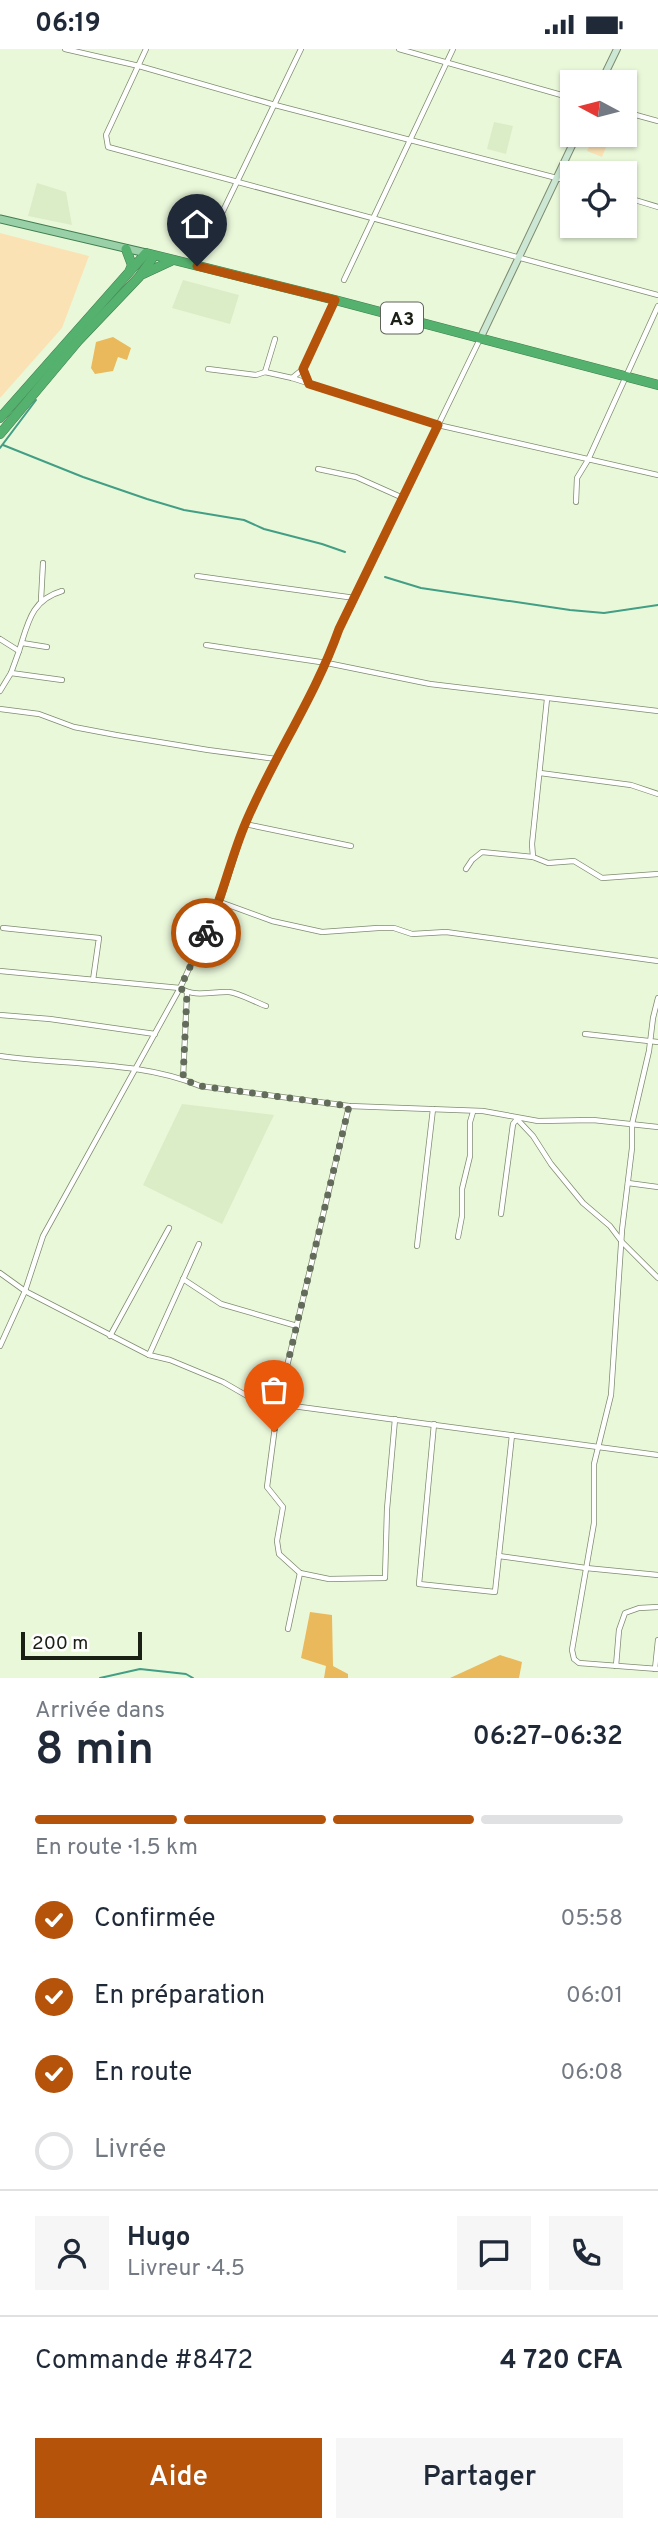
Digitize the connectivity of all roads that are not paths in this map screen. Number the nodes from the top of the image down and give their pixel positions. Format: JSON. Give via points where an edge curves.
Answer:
{"nodes":[{"id":1,"x":65,"y":49,"type":"edge"},
{"id":2,"x":146,"y":49,"type":"edge"},
{"id":3,"x":301,"y":49,"type":"edge"},
{"id":4,"x":398,"y":49,"type":"edge"},
{"id":5,"x":453,"y":49,"type":"edge"},
{"id":6,"x":617,"y":49,"type":"edge"},
{"id":7,"x":447,"y":62,"type":"junction"},
{"id":8,"x":139,"y":66,"type":"junction"},
{"id":9,"x":607,"y":70,"type":"edge"},
{"id":10,"x":560,"y":95,"type":"edge"},
{"id":11,"x":275,"y":105,"type":"junction"},
{"id":12,"x":637,"y":115,"type":"edge"},
{"id":13,"x":658,"y":121,"type":"edge"},
{"id":14,"x":411,"y":139,"type":"junction"},
{"id":15,"x":571,"y":147,"type":"edge"},
{"id":16,"x":557,"y":178,"type":"junction"},
{"id":17,"x":560,"y":179,"type":"edge"},
{"id":18,"x":238,"y":181,"type":"junction"},
{"id":19,"x":637,"y":201,"type":"edge"},
{"id":20,"x":658,"y":207,"type":"edge"},
{"id":21,"x":373,"y":217,"type":"junction"},
{"id":22,"x":0,"y":219,"type":"edge"},
{"id":23,"x":126,"y":249,"type":"junction"},
{"id":24,"x":150,"y":255,"type":"junction"},
{"id":25,"x":519,"y":256,"type":"junction"},
{"id":26,"x":173,"y":260,"type":"junction"},
{"id":27,"x":197,"y":266,"type":"junction"},
{"id":28,"x":134,"y":275,"type":"junction"},
{"id":29,"x":344,"y":279,"type":"dead end"},
{"id":30,"x":658,"y":295,"type":"edge"},
{"id":31,"x":335,"y":300,"type":"junction"},
{"id":32,"x":658,"y":306,"type":"edge"},
{"id":33,"x":275,"y":339,"type":"dead end"},
{"id":34,"x":480,"y":339,"type":"junction"},
{"id":35,"x":208,"y":369,"type":"dead end"},
{"id":36,"x":303,"y":369,"type":"junction"},
{"id":37,"x":265,"y":372,"type":"junction"},
{"id":38,"x":627,"y":376,"type":"junction"},
{"id":39,"x":292,"y":378,"type":"junction"},
{"id":40,"x":309,"y":384,"type":"junction"},
{"id":41,"x":658,"y":385,"type":"edge"},
{"id":42,"x":1,"y":417,"type":"edge"},
{"id":43,"x":438,"y":425,"type":"junction"},
{"id":44,"x":2,"y":432,"type":"edge"},
{"id":45,"x":588,"y":460,"type":"junction"},
{"id":46,"x":318,"y":469,"type":"dead end"},
{"id":47,"x":658,"y":475,"type":"edge"},
{"id":48,"x":403,"y":498,"type":"junction"},
{"id":49,"x":576,"y":502,"type":"dead end"},
{"id":50,"x":43,"y":563,"type":"dead end"},
{"id":51,"x":197,"y":576,"type":"dead end"},
{"id":52,"x":62,"y":591,"type":"dead end"},
{"id":53,"x":355,"y":598,"type":"junction"},
{"id":54,"x":40,"y":601,"type":"junction"},
{"id":55,"x":0,"y":639,"type":"edge"},
{"id":56,"x":22,"y":643,"type":"junction"},
{"id":57,"x":206,"y":645,"type":"dead end"},
{"id":58,"x":47,"y":647,"type":"dead end"},
{"id":59,"x":19,"y":651,"type":"junction"},
{"id":60,"x":327,"y":663,"type":"junction"},
{"id":61,"x":12,"y":673,"type":"junction"},
{"id":62,"x":62,"y":680,"type":"dead end"},
{"id":63,"x":0,"y":691,"type":"edge"},
{"id":64,"x":547,"y":699,"type":"junction"},
{"id":65,"x":0,"y":709,"type":"edge"},
{"id":66,"x":658,"y":711,"type":"edge"},
{"id":67,"x":276,"y":759,"type":"junction"},
{"id":68,"x":540,"y":773,"type":"junction"},
{"id":69,"x":658,"y":794,"type":"edge"},
{"id":70,"x":245,"y":824,"type":"junction"},
{"id":71,"x":351,"y":846,"type":"dead end"},
{"id":72,"x":533,"y":857,"type":"junction"},
{"id":73,"x":466,"y":869,"type":"dead end"},
{"id":74,"x":658,"y":874,"type":"edge"},
{"id":75,"x":220,"y":902,"type":"junction"},
{"id":76,"x":3,"y":928,"type":"dead end"},
{"id":77,"x":658,"y":961,"type":"edge"},
{"id":78,"x":0,"y":971,"type":"edge"},
{"id":79,"x":93,"y":979,"type":"junction"},
{"id":80,"x":180,"y":988,"type":"junction"},
{"id":81,"x":187,"y":993,"type":"junction"},
{"id":82,"x":658,"y":998,"type":"edge"},
{"id":83,"x":266,"y":1006,"type":"dead end"},
{"id":84,"x":0,"y":1015,"type":"edge"},
{"id":85,"x":155,"y":1034,"type":"junction"},
{"id":86,"x":585,"y":1034,"type":"dead end"},
{"id":87,"x":650,"y":1041,"type":"junction"},
{"id":88,"x":658,"y":1042,"type":"edge"},
{"id":89,"x":0,"y":1056,"type":"edge"},
{"id":90,"x":135,"y":1070,"type":"junction"},
{"id":91,"x":183,"y":1079,"type":"junction"},
{"id":92,"x":349,"y":1106,"type":"junction"},
{"id":93,"x":433,"y":1109,"type":"junction"},
{"id":94,"x":473,"y":1112,"type":"junction"},
{"id":95,"x":517,"y":1119,"type":"junction"},
{"id":96,"x":632,"y":1124,"type":"junction"},
{"id":97,"x":658,"y":1127,"type":"edge"},
{"id":98,"x":628,"y":1183,"type":"junction"},
{"id":99,"x":658,"y":1187,"type":"edge"},
{"id":100,"x":501,"y":1214,"type":"dead end"},
{"id":101,"x":169,"y":1228,"type":"dead end"},
{"id":102,"x":458,"y":1237,"type":"dead end"},
{"id":103,"x":622,"y":1242,"type":"junction"},
{"id":104,"x":199,"y":1244,"type":"dead end"},
{"id":105,"x":417,"y":1247,"type":"dead end"},
{"id":106,"x":0,"y":1273,"type":"edge"},
{"id":107,"x":658,"y":1278,"type":"edge"},
{"id":108,"x":183,"y":1279,"type":"junction"},
{"id":109,"x":25,"y":1291,"type":"junction"},
{"id":110,"x":296,"y":1326,"type":"junction"},
{"id":111,"x":110,"y":1336,"type":"junction"},
{"id":112,"x":0,"y":1346,"type":"edge"},
{"id":113,"x":149,"y":1355,"type":"junction"},
{"id":114,"x":278,"y":1404,"type":"junction"},
{"id":115,"x":395,"y":1419,"type":"junction"},
{"id":116,"x":434,"y":1425,"type":"junction"},
{"id":117,"x":512,"y":1435,"type":"junction"},
{"id":118,"x":597,"y":1446,"type":"junction"},
{"id":119,"x":658,"y":1454,"type":"edge"},
{"id":120,"x":499,"y":1556,"type":"junction"},
{"id":121,"x":586,"y":1568,"type":"junction"},
{"id":122,"x":300,"y":1573,"type":"junction"},
{"id":123,"x":658,"y":1575,"type":"edge"},
{"id":124,"x":658,"y":1607,"type":"edge"},
{"id":125,"x":288,"y":1629,"type":"dead end"},
{"id":126,"x":658,"y":1640,"type":"edge"},
{"id":127,"x":616,"y":1666,"type":"junction"},
{"id":128,"x":657,"y":1669,"type":"edge"}],
"edges":[{"from":1,"to":8,"type":"street"},
{"from":2,"to":8,"type":"street"},
{"from":3,"to":11,"type":"street"},
{"from":4,"to":7,"type":"street"},
{"from":5,"to":7,"type":"street"},
{"from":6,"to":9,"type":"street"},
{"from":7,"to":10,"type":"street"},
{"from":7,"to":14,"type":"street"},
{"from":8,"to":11,"type":"street"},
{"from":8,"to":18,"type":"street","via":[[106,135],[108,147]]},
{"from":11,"to":14,"type":"street"},
{"from":11,"to":18,"type":"street"},
{"from":12,"to":13,"type":"street"},
{"from":14,"to":16,"type":"street"},
{"from":14,"to":21,"type":"street"},
{"from":15,"to":16,"type":"street"},
{"from":16,"to":17,"type":"street"},
{"from":16,"to":25,"type":"street"},
{"from":18,"to":21,"type":"street"},
{"from":18,"to":27,"type":"street"},
{"from":19,"to":20,"type":"street"},
{"from":21,"to":25,"type":"street"},
{"from":21,"to":29,"type":"street"},
{"from":22,"to":23,"type":"main road","number":"A3"},
{"from":23,"to":24,"type":"main road","number":"A3"},
{"from":23,"to":28,"type":"highway"},
{"from":24,"to":26,"type":"highway","number":"A3"},
{"from":24,"to":28,"type":"highway"},
{"from":25,"to":30,"type":"street"},
{"from":25,"to":34,"type":"street"},
{"from":26,"to":27,"type":"highway","number":"A3"},
{"from":26,"to":28,"type":"highway"},
{"from":27,"to":31,"type":"highway","number":"A3"},
{"from":28,"to":42,"type":"highway"},
{"from":28,"to":44,"type":"highway"},
{"from":31,"to":34,"type":"highway","number":"A3"},
{"from":31,"to":36,"type":"street"},
{"from":32,"to":38,"type":"street"},
{"from":33,"to":37,"type":"street"},
{"from":34,"to":38,"type":"highway","number":"A3"},
{"from":34,"to":43,"type":"street"},
{"from":35,"to":37,"type":"street"},
{"from":36,"to":39,"type":"street"},
{"from":36,"to":40,"type":"street"},
{"from":37,"to":39,"type":"street"},
{"from":38,"to":41,"type":"highway","number":"A3"},
{"from":38,"to":45,"type":"street"},
{"from":39,"to":40,"type":"street"},
{"from":40,"to":43,"type":"street"},
{"from":43,"to":45,"type":"street"},
{"from":43,"to":48,"type":"street"},
{"from":45,"to":47,"type":"street"},
{"from":45,"to":49,"type":"street","via":[[577,478]]},
{"from":46,"to":48,"type":"street","via":[[356,477]]},
{"from":48,"to":53,"type":"street"},
{"from":50,"to":54,"type":"street"},
{"from":51,"to":53,"type":"street"},
{"from":52,"to":54,"type":"street"},
{"from":53,"to":60,"type":"street"},
{"from":54,"to":56,"type":"street"},
{"from":55,"to":59,"type":"street"},
{"from":56,"to":58,"type":"street"},
{"from":56,"to":59,"type":"street"},
{"from":57,"to":60,"type":"street"},
{"from":59,"to":61,"type":"street"},
{"from":60,"to":64,"type":"street","via":[[430,684]]},
{"from":60,"to":67,"type":"street"},
{"from":61,"to":62,"type":"street"},
{"from":61,"to":63,"type":"street"},
{"from":64,"to":66,"type":"street"},
{"from":64,"to":68,"type":"street"},
{"from":65,"to":67,"type":"street","via":[[116,735]]},
{"from":67,"to":70,"type":"street"},
{"from":68,"to":69,"type":"street","via":[[632,785]]},
{"from":68,"to":72,"type":"street"},
{"from":70,"to":71,"type":"street"},
{"from":70,"to":75,"type":"street"},
{"from":72,"to":73,"type":"street","via":[[482,852]]},
{"from":72,"to":74,"type":"street","via":[[548,863],[574,861],[602,878]]},
{"from":75,"to":77,"type":"street","via":[[272,921],[322,932],[386,928],[412,935],[446,932]]},
{"from":75,"to":80,"type":"street"},
{"from":76,"to":79,"type":"street","via":[[99,938]]},
{"from":78,"to":79,"type":"street"},
{"from":79,"to":80,"type":"street"},
{"from":80,"to":81,"type":"street"},
{"from":80,"to":85,"type":"street"},
{"from":81,"to":83,"type":"street","via":[[232,992]]},
{"from":81,"to":91,"type":"street"},
{"from":82,"to":87,"type":"street"},
{"from":84,"to":85,"type":"street"},
{"from":85,"to":90,"type":"street"},
{"from":86,"to":87,"type":"street"},
{"from":87,"to":88,"type":"street"},
{"from":87,"to":96,"type":"street"},
{"from":89,"to":90,"type":"street"},
{"from":90,"to":91,"type":"street"},
{"from":90,"to":109,"type":"street","via":[[43,1236]]},
{"from":91,"to":92,"type":"street","via":[[200,1086]]},
{"from":92,"to":93,"type":"street"},
{"from":92,"to":110,"type":"street"},
{"from":93,"to":94,"type":"street"},
{"from":93,"to":105,"type":"street"},
{"from":94,"to":95,"type":"street"},
{"from":94,"to":102,"type":"street"},
{"from":95,"to":96,"type":"street"},
{"from":95,"to":100,"type":"street"},
{"from":95,"to":103,"type":"street","via":[[583,1203]]},
{"from":96,"to":97,"type":"street"},
{"from":96,"to":98,"type":"street"},
{"from":98,"to":99,"type":"street"},
{"from":98,"to":103,"type":"street"},
{"from":101,"to":111,"type":"street"},
{"from":103,"to":107,"type":"street"},
{"from":103,"to":118,"type":"street","via":[[611,1395]]},
{"from":104,"to":108,"type":"street"},
{"from":106,"to":109,"type":"street"},
{"from":108,"to":110,"type":"street","via":[[221,1304]]},
{"from":108,"to":113,"type":"street"},
{"from":109,"to":111,"type":"street"},
{"from":109,"to":112,"type":"street"},
{"from":110,"to":114,"type":"street"},
{"from":111,"to":113,"type":"street"},
{"from":113,"to":114,"type":"street","via":[[223,1382],[249,1397]]},
{"from":114,"to":115,"type":"street"},
{"from":114,"to":122,"type":"street","via":[[267,1487],[283,1507],[279,1554]]},
{"from":115,"to":116,"type":"street"},
{"from":115,"to":122,"type":"street","via":[[385,1578],[329,1579]]},
{"from":116,"to":117,"type":"street"},
{"from":116,"to":120,"type":"street","via":[[419,1584],[495,1592]]},
{"from":117,"to":118,"type":"street"},
{"from":117,"to":120,"type":"street"},
{"from":118,"to":119,"type":"street"},
{"from":118,"to":121,"type":"street","via":[[594,1524]]},
{"from":120,"to":121,"type":"street"},
{"from":121,"to":123,"type":"street"},
{"from":121,"to":127,"type":"street","via":[[574,1659]]},
{"from":122,"to":125,"type":"street"},
{"from":124,"to":127,"type":"street","via":[[625,1613]]},
{"from":126,"to":128,"type":"street"},
{"from":127,"to":128,"type":"street"}]}
